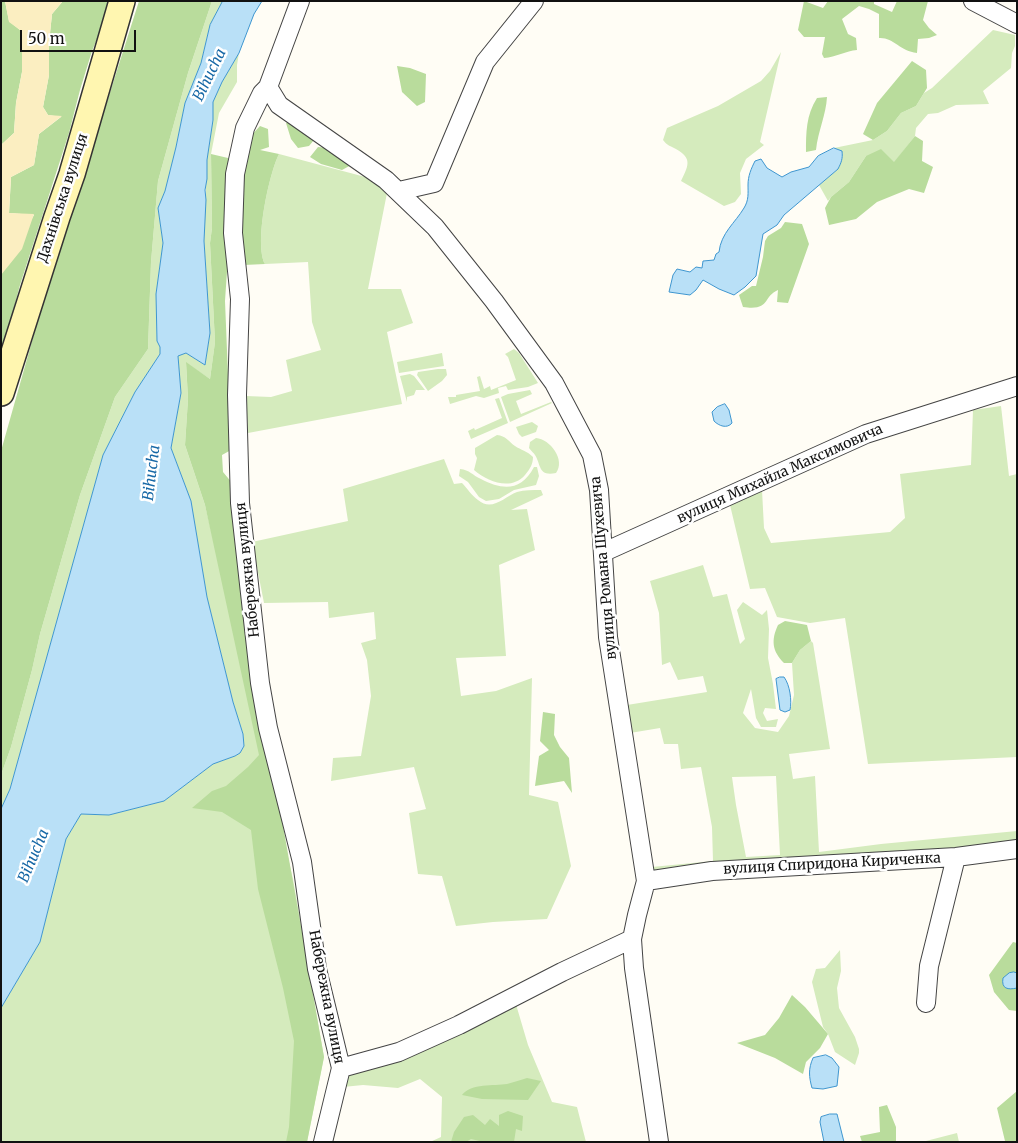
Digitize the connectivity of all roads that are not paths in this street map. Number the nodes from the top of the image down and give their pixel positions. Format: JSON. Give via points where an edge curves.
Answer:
{"nodes":[{"id":1,"x":122,"y":1,"type":"edge"},
{"id":2,"x":300,"y":1,"type":"edge"},
{"id":3,"x":534,"y":1,"type":"edge"},
{"id":4,"x":974,"y":1,"type":"edge"},
{"id":5,"x":1017,"y":24,"type":"edge"},
{"id":6,"x":268,"y":87,"type":"junction"},
{"id":7,"x":399,"y":191,"type":"junction"},
{"id":8,"x":1017,"y":386,"type":"edge"},
{"id":9,"x":1,"y":393,"type":"edge"},
{"id":10,"x":604,"y":552,"type":"junction"},
{"id":11,"x":1017,"y":849,"type":"edge"},
{"id":12,"x":956,"y":857,"type":"junction"},
{"id":13,"x":646,"y":881,"type":"junction"},
{"id":14,"x":632,"y":939,"type":"junction"},
{"id":15,"x":926,"y":1003,"type":"dead end"},
{"id":16,"x":341,"y":1068,"type":"junction"},
{"id":17,"x":323,"y":1142,"type":"edge"},
{"id":18,"x":659,"y":1142,"type":"edge"}],
"edges":[{"from":1,"to":9,"type":"street","name":"Дахнівська вулиця","via":[[72,174]]},
{"from":2,"to":6,"type":"street","name":"Набережна вулиця"},
{"from":3,"to":7,"type":"street","via":[[485,62],[434,183]]},
{"from":4,"to":5,"type":"street"},
{"from":6,"to":7,"type":"street","name":"вулиця Романа Шухевича","via":[[279,105]]},
{"from":6,"to":16,"type":"street","name":"Набережна вулиця","via":[[245,128],[235,174],[232,233],[240,299],[237,395],[240,503],[268,728],[302,862],[317,969]]},
{"from":7,"to":10,"type":"street","name":"вулиця Романа Шухевича","via":[[446,240],[554,382],[592,455],[599,490]]},
{"from":8,"to":10,"type":"street","name":"вулиця Михайла Максимовича","via":[[866,434]]},
{"from":10,"to":13,"type":"street","name":"вулиця Романа Шухевича","via":[[608,637]]},
{"from":11,"to":12,"type":"street","name":"вулиця Спиридона Кириченка"},
{"from":12,"to":13,"type":"street","name":"вулиця Спиридона Кириченка","via":[[712,871]]},
{"from":12,"to":15,"type":"street","via":[[929,966]]},
{"from":13,"to":14,"type":"street","name":"вулиця Романа Шухевича"},
{"from":14,"to":16,"type":"street","via":[[399,1052]]},
{"from":14,"to":18,"type":"street","name":"вулиця Романа Шухевича"},
{"from":16,"to":17,"type":"street","name":"Набережна вулиця"}]}
